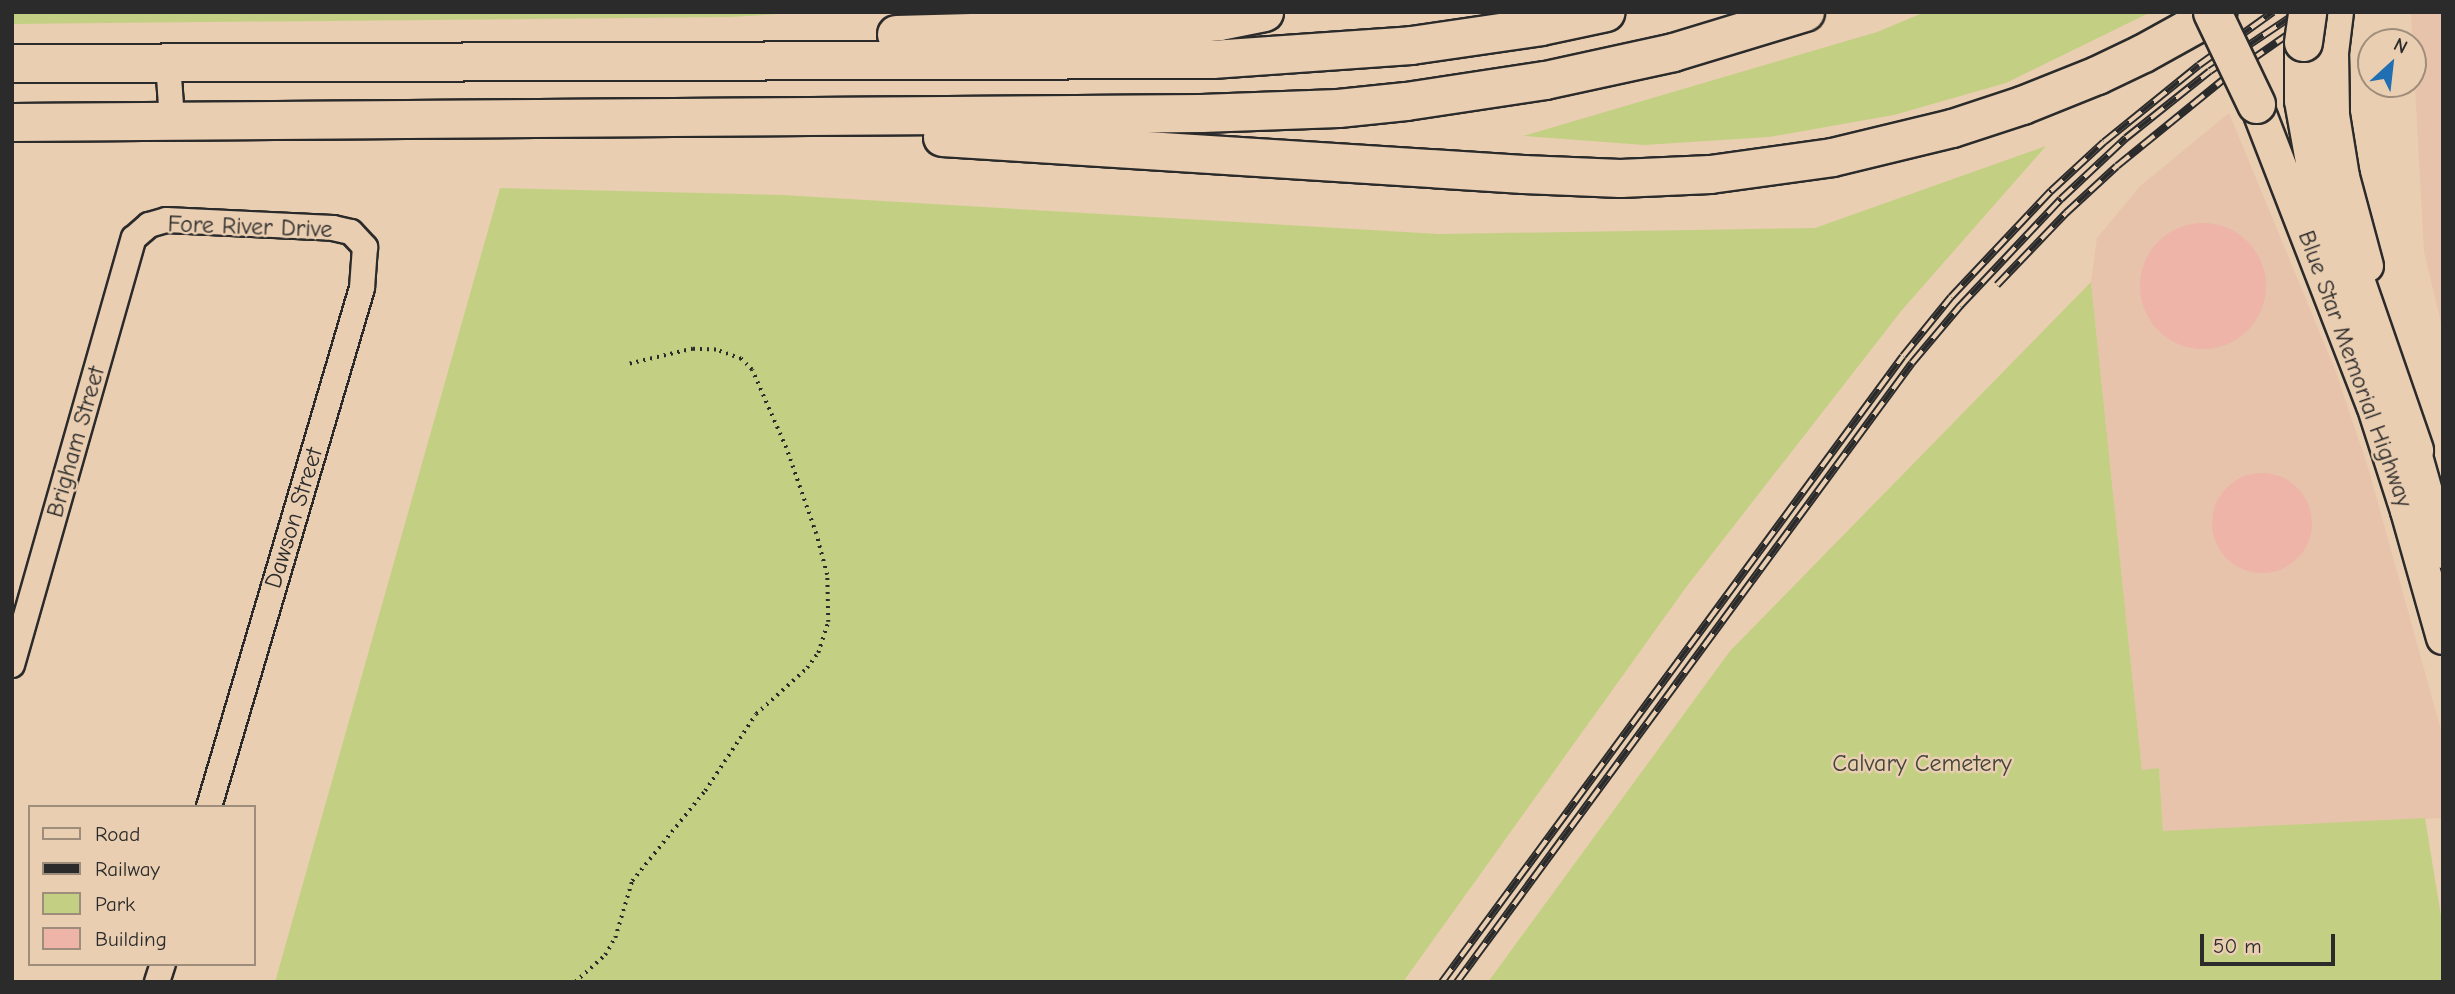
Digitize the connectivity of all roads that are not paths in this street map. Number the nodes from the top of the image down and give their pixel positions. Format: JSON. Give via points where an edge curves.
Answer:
{"nodes":[{"id":1,"x":1264,"y":12,"type":"edge"},
{"id":2,"x":1606,"y":12,"type":"edge"},
{"id":3,"x":1805,"y":12,"type":"edge"},
{"id":4,"x":2212,"y":12,"type":"edge"},
{"id":5,"x":2217,"y":12,"type":"edge"},
{"id":6,"x":2320,"y":23,"type":"edge"},
{"id":7,"x":613,"y":59,"type":"junction"},
{"id":8,"x":168,"y":62,"type":"junction"},
{"id":9,"x":12,"y":63,"type":"edge"},
{"id":10,"x":2256,"y":104,"type":"joint"},
{"id":11,"x":497,"y":118,"type":"junction"},
{"id":12,"x":172,"y":121,"type":"junction"},
{"id":13,"x":12,"y":122,"type":"edge"},
{"id":14,"x":149,"y":225,"type":"joint"},
{"id":15,"x":351,"y":232,"type":"joint"},
{"id":16,"x":2414,"y":450,"type":"joint"},
{"id":17,"x":2443,"y":552,"type":"edge"},
{"id":18,"x":2443,"y":639,"type":"edge"},
{"id":19,"x":12,"y":665,"type":"edge"},
{"id":20,"x":210,"y":805,"type":"edge"}],
"edges":[{"from":1,"to":7,"type":"highway","via":[[1159,27],[738,40],[660,46]]},
{"from":2,"to":7,"type":"highway","via":[[1424,43],[1278,57]]},
{"from":3,"to":11,"type":"highway","via":[[1673,52],[1558,78],[1338,108]]},
{"from":4,"to":10,"type":"highway","bridge":true},
{"from":5,"to":11,"type":"highway","via":[[2097,75],[1952,128],[1832,157],[1668,177],[1536,175],[898,134]]},
{"from":6,"to":16,"type":"highway","via":[[2303,100],[2314,162]]},
{"from":7,"to":8,"type":"highway"},
{"from":8,"to":9,"type":"highway"},
{"from":8,"to":12,"type":"street"},
{"from":10,"to":18,"type":"main road","name":"Blue Star Memorial Highway","via":[[2373,405]]},
{"from":11,"to":12,"type":"highway"},
{"from":12,"to":13,"type":"highway"},
{"from":14,"to":15,"type":"street","name":"Fore River Drive","via":[[166,220],[233,222]]},
{"from":14,"to":19,"type":"street","name":"Brigham Street","via":[[134,238]]},
{"from":15,"to":20,"type":"street","name":"Dawson Street","via":[[365,247],[362,288]]},
{"from":16,"to":17,"type":"main road","name":"Blue Star Memorial Highway"}]}
